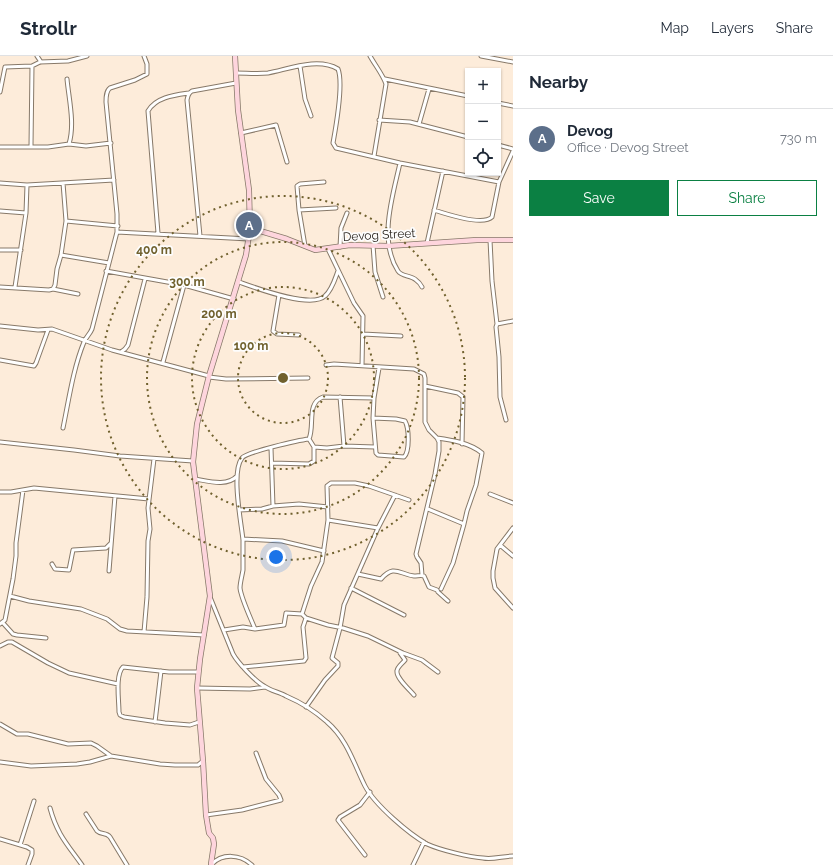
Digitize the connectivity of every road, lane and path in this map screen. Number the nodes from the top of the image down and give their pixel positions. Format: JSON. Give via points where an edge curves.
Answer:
{"nodes":[{"id":1,"x":37,"y":56,"type":"edge"},
{"id":2,"x":87,"y":56,"type":"edge"},
{"id":3,"x":144,"y":56,"type":"edge"},
{"id":4,"x":235,"y":56,"type":"edge"},
{"id":5,"x":370,"y":56,"type":"edge"},
{"id":6,"x":481,"y":56,"type":"edge"},
{"id":7,"x":41,"y":62,"type":"junction"},
{"id":8,"x":513,"y":62,"type":"edge"},
{"id":9,"x":32,"y":66,"type":"junction"},
{"id":10,"x":300,"y":66,"type":"junction"},
{"id":11,"x":236,"y":73,"type":"junction"},
{"id":12,"x":67,"y":80,"type":"dead end"},
{"id":13,"x":385,"y":80,"type":"junction"},
{"id":14,"x":236,"y":82,"type":"junction"},
{"id":15,"x":430,"y":88,"type":"junction"},
{"id":16,"x":0,"y":92,"type":"edge"},
{"id":17,"x":189,"y":93,"type":"junction"},
{"id":18,"x":465,"y":95,"type":"edge"},
{"id":19,"x":501,"y":104,"type":"edge"},
{"id":20,"x":513,"y":106,"type":"edge"},
{"id":21,"x":311,"y":116,"type":"dead end"},
{"id":22,"x":379,"y":120,"type":"junction"},
{"id":23,"x":419,"y":124,"type":"junction"},
{"id":24,"x":241,"y":133,"type":"junction"},
{"id":25,"x":465,"y":136,"type":"edge"},
{"id":26,"x":70,"y":144,"type":"junction"},
{"id":27,"x":111,"y":144,"type":"junction"},
{"id":28,"x":31,"y":146,"type":"junction"},
{"id":29,"x":501,"y":146,"type":"edge"},
{"id":30,"x":0,"y":147,"type":"edge"},
{"id":31,"x":513,"y":150,"type":"edge"},
{"id":32,"x":374,"y":156,"type":"junction"},
{"id":33,"x":287,"y":162,"type":"dead end"},
{"id":34,"x":400,"y":163,"type":"junction"},
{"id":35,"x":443,"y":171,"type":"junction"},
{"id":36,"x":114,"y":180,"type":"junction"},
{"id":37,"x":324,"y":182,"type":"dead end"},
{"id":38,"x":499,"y":182,"type":"junction"},
{"id":39,"x":0,"y":183,"type":"edge"},
{"id":40,"x":63,"y":183,"type":"junction"},
{"id":41,"x":27,"y":185,"type":"junction"},
{"id":42,"x":336,"y":208,"type":"dead end"},
{"id":43,"x":299,"y":210,"type":"junction"},
{"id":44,"x":434,"y":210,"type":"junction"},
{"id":45,"x":0,"y":211,"type":"edge"},
{"id":46,"x":347,"y":212,"type":"dead end"},
{"id":47,"x":26,"y":213,"type":"junction"},
{"id":48,"x":66,"y":221,"type":"junction"},
{"id":49,"x":118,"y":226,"type":"junction"},
{"id":50,"x":250,"y":228,"type":"junction"},
{"id":51,"x":117,"y":232,"type":"junction"},
{"id":52,"x":158,"y":234,"type":"junction"},
{"id":53,"x":200,"y":236,"type":"junction"},
{"id":54,"x":249,"y":239,"type":"junction"},
{"id":55,"x":490,"y":240,"type":"junction"},
{"id":56,"x":513,"y":240,"type":"edge"},
{"id":57,"x":428,"y":243,"type":"junction"},
{"id":58,"x":372,"y":245,"type":"junction"},
{"id":59,"x":305,"y":246,"type":"junction"},
{"id":60,"x":388,"y":246,"type":"junction"},
{"id":61,"x":340,"y":247,"type":"junction"},
{"id":62,"x":328,"y":249,"type":"junction"},
{"id":63,"x":0,"y":250,"type":"edge"},
{"id":64,"x":21,"y":250,"type":"junction"},
{"id":65,"x":61,"y":256,"type":"junction"},
{"id":66,"x":109,"y":263,"type":"junction"},
{"id":67,"x":106,"y":271,"type":"junction"},
{"id":68,"x":338,"y":271,"type":"junction"},
{"id":69,"x":145,"y":279,"type":"junction"},
{"id":70,"x":239,"y":282,"type":"junction"},
{"id":71,"x":184,"y":285,"type":"junction"},
{"id":72,"x":0,"y":287,"type":"edge"},
{"id":73,"x":16,"y":287,"type":"junction"},
{"id":74,"x":422,"y":287,"type":"dead end"},
{"id":75,"x":53,"y":289,"type":"junction"},
{"id":76,"x":78,"y":294,"type":"dead end"},
{"id":77,"x":279,"y":295,"type":"junction"},
{"id":78,"x":382,"y":297,"type":"dead end"},
{"id":79,"x":234,"y":299,"type":"junction"},
{"id":80,"x":513,"y":321,"type":"edge"},
{"id":81,"x":497,"y":324,"type":"junction"},
{"id":82,"x":0,"y":326,"type":"edge"},
{"id":83,"x":48,"y":330,"type":"junction"},
{"id":84,"x":363,"y":334,"type":"junction"},
{"id":85,"x":299,"y":335,"type":"dead end"},
{"id":86,"x":401,"y":336,"type":"dead end"},
{"id":87,"x":84,"y":340,"type":"junction"},
{"id":88,"x":120,"y":352,"type":"junction"},
{"id":89,"x":0,"y":360,"type":"edge"},
{"id":90,"x":163,"y":362,"type":"junction"},
{"id":91,"x":326,"y":365,"type":"dead end"},
{"id":92,"x":362,"y":366,"type":"junction"},
{"id":93,"x":379,"y":368,"type":"junction"},
{"id":94,"x":209,"y":377,"type":"junction"},
{"id":95,"x":308,"y":378,"type":"dead end"},
{"id":96,"x":425,"y":386,"type":"junction"},
{"id":97,"x":340,"y":397,"type":"junction"},
{"id":98,"x":374,"y":398,"type":"junction"},
{"id":99,"x":373,"y":418,"type":"junction"},
{"id":100,"x":506,"y":420,"type":"dead end"},
{"id":101,"x":63,"y":428,"type":"dead end"},
{"id":102,"x":437,"y":438,"type":"junction"},
{"id":103,"x":309,"y":439,"type":"junction"},
{"id":104,"x":0,"y":442,"type":"edge"},
{"id":105,"x":462,"y":444,"type":"junction"},
{"id":106,"x":344,"y":446,"type":"junction"},
{"id":107,"x":314,"y":447,"type":"junction"},
{"id":108,"x":375,"y":447,"type":"junction"},
{"id":109,"x":271,"y":448,"type":"junction"},
{"id":110,"x":154,"y":459,"type":"junction"},
{"id":111,"x":193,"y":462,"type":"junction"},
{"id":112,"x":272,"y":463,"type":"junction"},
{"id":113,"x":237,"y":476,"type":"junction"},
{"id":114,"x":195,"y":478,"type":"junction"},
{"id":115,"x":23,"y":490,"type":"junction"},
{"id":116,"x":0,"y":492,"type":"edge"},
{"id":117,"x":490,"y":494,"type":"dead end"},
{"id":118,"x":395,"y":495,"type":"junction"},
{"id":119,"x":115,"y":496,"type":"junction"},
{"id":120,"x":149,"y":499,"type":"junction"},
{"id":121,"x":409,"y":500,"type":"dead end"},
{"id":122,"x":513,"y":503,"type":"edge"},
{"id":123,"x":273,"y":506,"type":"junction"},
{"id":124,"x":328,"y":507,"type":"junction"},
{"id":125,"x":428,"y":509,"type":"junction"},
{"id":126,"x":240,"y":510,"type":"junction"},
{"id":127,"x":328,"y":520,"type":"junction"},
{"id":128,"x":464,"y":524,"type":"junction"},
{"id":129,"x":378,"y":528,"type":"junction"},
{"id":130,"x":513,"y":528,"type":"edge"},
{"id":131,"x":243,"y":539,"type":"junction"},
{"id":132,"x":111,"y":543,"type":"junction"},
{"id":133,"x":500,"y":545,"type":"junction"},
{"id":134,"x":324,"y":551,"type":"junction"},
{"id":135,"x":513,"y":556,"type":"edge"},
{"id":136,"x":52,"y":564,"type":"dead end"},
{"id":137,"x":110,"y":571,"type":"dead end"},
{"id":138,"x":358,"y":574,"type":"junction"},
{"id":139,"x":422,"y":575,"type":"junction"},
{"id":140,"x":351,"y":588,"type":"junction"},
{"id":141,"x":441,"y":589,"type":"dead end"},
{"id":142,"x":10,"y":596,"type":"junction"},
{"id":143,"x":210,"y":596,"type":"junction"},
{"id":144,"x":448,"y":601,"type":"dead end"},
{"id":145,"x":513,"y":608,"type":"edge"},
{"id":146,"x":302,"y":614,"type":"junction"},
{"id":147,"x":404,"y":615,"type":"dead end"},
{"id":148,"x":306,"y":618,"type":"junction"},
{"id":149,"x":2,"y":623,"type":"edge"},
{"id":150,"x":340,"y":628,"type":"junction"},
{"id":151,"x":255,"y":629,"type":"junction"},
{"id":152,"x":224,"y":630,"type":"junction"},
{"id":153,"x":144,"y":632,"type":"junction"},
{"id":154,"x":204,"y":635,"type":"junction"},
{"id":155,"x":46,"y":638,"type":"dead end"},
{"id":156,"x":0,"y":646,"type":"edge"},
{"id":157,"x":399,"y":651,"type":"junction"},
{"id":158,"x":243,"y":667,"type":"junction"},
{"id":159,"x":160,"y":671,"type":"junction"},
{"id":160,"x":198,"y":672,"type":"junction"},
{"id":161,"x":438,"y":672,"type":"dead end"},
{"id":162,"x":118,"y":684,"type":"junction"},
{"id":163,"x":265,"y":687,"type":"junction"},
{"id":164,"x":197,"y":688,"type":"junction"},
{"id":165,"x":414,"y":695,"type":"dead end"},
{"id":166,"x":306,"y":707,"type":"junction"},
{"id":167,"x":155,"y":722,"type":"junction"},
{"id":168,"x":199,"y":722,"type":"junction"},
{"id":169,"x":0,"y":724,"type":"edge"},
{"id":170,"x":256,"y":753,"type":"dead end"},
{"id":171,"x":111,"y":756,"type":"junction"},
{"id":172,"x":203,"y":761,"type":"junction"},
{"id":173,"x":0,"y":762,"type":"edge"},
{"id":174,"x":370,"y":792,"type":"junction"},
{"id":175,"x":34,"y":801,"type":"dead end"},
{"id":176,"x":50,"y":808,"type":"dead end"},
{"id":177,"x":86,"y":814,"type":"dead end"},
{"id":178,"x":206,"y":815,"type":"junction"},
{"id":179,"x":0,"y":839,"type":"edge"},
{"id":180,"x":424,"y":842,"type":"junction"},
{"id":181,"x":20,"y":845,"type":"junction"},
{"id":182,"x":365,"y":855,"type":"dead end"},
{"id":183,"x":513,"y":856,"type":"edge"},
{"id":184,"x":28,"y":865,"type":"edge"},
{"id":185,"x":82,"y":865,"type":"edge"},
{"id":186,"x":127,"y":865,"type":"edge"},
{"id":187,"x":212,"y":865,"type":"edge"},
{"id":188,"x":252,"y":865,"type":"edge"},
{"id":189,"x":413,"y":865,"type":"edge"}],
"edges":[{"from":1,"to":7,"type":"street"},
{"from":2,"to":7,"type":"street","via":[[68,61]]},
{"from":3,"to":27,"type":"street","via":[[147,74],[108,90],[106,102]]},
{"from":4,"to":11,"type":"street"},
{"from":5,"to":13,"type":"street"},
{"from":6,"to":8,"type":"street"},
{"from":7,"to":9,"type":"street"},
{"from":9,"to":16,"type":"street","via":[[5,67]]},
{"from":9,"to":28,"type":"street"},
{"from":10,"to":11,"type":"street","via":[[266,73]]},
{"from":10,"to":21,"type":"street","via":[[305,99]]},
{"from":10,"to":32,"type":"street","via":[[325,64],[338,69],[340,91],[334,145],[336,148]]},
{"from":11,"to":14,"type":"street"},
{"from":12,"to":26,"type":"street","via":[[72,129]]},
{"from":13,"to":15,"type":"street"},
{"from":13,"to":22,"type":"street"},
{"from":14,"to":17,"type":"street"},
{"from":14,"to":24,"type":"street"},
{"from":15,"to":18,"type":"street"},
{"from":15,"to":23,"type":"street"},
{"from":17,"to":52,"type":"street","via":[[168,96],[148,111]]},
{"from":17,"to":53,"type":"street","via":[[187,100]]},
{"from":19,"to":20,"type":"street"},
{"from":22,"to":23,"type":"street"},
{"from":22,"to":32,"type":"street"},
{"from":23,"to":25,"type":"street"},
{"from":24,"to":33,"type":"street","via":[[276,125]]},
{"from":24,"to":50,"type":"street","via":[[249,190]]},
{"from":26,"to":27,"type":"street"},
{"from":26,"to":28,"type":"street"},
{"from":27,"to":36,"type":"street"},
{"from":28,"to":30,"type":"street"},
{"from":29,"to":31,"type":"street"},
{"from":31,"to":38,"type":"street"},
{"from":32,"to":34,"type":"street"},
{"from":34,"to":35,"type":"street"},
{"from":34,"to":60,"type":"street","via":[[389,222]]},
{"from":35,"to":38,"type":"street"},
{"from":35,"to":44,"type":"street"},
{"from":36,"to":40,"type":"street"},
{"from":36,"to":49,"type":"street"},
{"from":37,"to":43,"type":"street","via":[[298,184]]},
{"from":38,"to":44,"type":"street","via":[[490,219],[469,219]]},
{"from":39,"to":41,"type":"street"},
{"from":40,"to":41,"type":"street"},
{"from":40,"to":48,"type":"street"},
{"from":41,"to":47,"type":"street"},
{"from":42,"to":43,"type":"street"},
{"from":43,"to":59,"type":"street"},
{"from":44,"to":57,"type":"street"},
{"from":45,"to":47,"type":"street"},
{"from":46,"to":61,"type":"street","via":[[341,228]]},
{"from":47,"to":64,"type":"street"},
{"from":48,"to":49,"type":"street"},
{"from":48,"to":65,"type":"street"},
{"from":49,"to":51,"type":"street"},
{"from":50,"to":54,"type":"street"},
{"from":50,"to":59,"type":"street","name":"Devog Street"},
{"from":51,"to":52,"type":"street"},
{"from":51,"to":66,"type":"street"},
{"from":52,"to":53,"type":"street"},
{"from":53,"to":54,"type":"street"},
{"from":54,"to":70,"type":"street"},
{"from":55,"to":56,"type":"street","name":"Devog Street"},
{"from":55,"to":57,"type":"street","name":"Devog Street"},
{"from":55,"to":81,"type":"street"},
{"from":57,"to":60,"type":"street","name":"Devog Street"},
{"from":58,"to":60,"type":"street","name":"Devog Street"},
{"from":58,"to":61,"type":"street","name":"Devog Street"},
{"from":58,"to":78,"type":"street"},
{"from":59,"to":62,"type":"street","name":"Devog Street","via":[[316,250]]},
{"from":60,"to":74,"type":"street","via":[[398,271],[415,279]]},
{"from":61,"to":62,"type":"street","name":"Devog Street"},
{"from":62,"to":68,"type":"street"},
{"from":63,"to":64,"type":"street"},
{"from":64,"to":73,"type":"street"},
{"from":65,"to":66,"type":"street"},
{"from":65,"to":75,"type":"street"},
{"from":66,"to":67,"type":"street"},
{"from":67,"to":69,"type":"street"},
{"from":67,"to":87,"type":"street","via":[[92,329]]},
{"from":68,"to":77,"type":"street","via":[[330,291],[320,299],[304,300]]},
{"from":68,"to":84,"type":"street","via":[[363,316]]},
{"from":69,"to":71,"type":"street"},
{"from":69,"to":88,"type":"street","via":[[128,345]]},
{"from":70,"to":77,"type":"street"},
{"from":70,"to":79,"type":"street"},
{"from":71,"to":79,"type":"street"},
{"from":71,"to":90,"type":"street"},
{"from":72,"to":73,"type":"street"},
{"from":73,"to":75,"type":"street"},
{"from":75,"to":76,"type":"street"},
{"from":77,"to":85,"type":"street","via":[[273,331],[277,334]]},
{"from":79,"to":94,"type":"street"},
{"from":80,"to":81,"type":"street"},
{"from":81,"to":100,"type":"street","via":[[500,397]]},
{"from":82,"to":83,"type":"street"},
{"from":83,"to":87,"type":"street","via":[[52,329]]},
{"from":83,"to":89,"type":"street","via":[[34,366]]},
{"from":84,"to":86,"type":"street"},
{"from":84,"to":92,"type":"street"},
{"from":87,"to":88,"type":"street"},
{"from":87,"to":101,"type":"street"},
{"from":88,"to":90,"type":"street"},
{"from":90,"to":94,"type":"street"},
{"from":91,"to":92,"type":"street"},
{"from":92,"to":93,"type":"street"},
{"from":93,"to":96,"type":"street","via":[[418,370],[424,374]]},
{"from":93,"to":98,"type":"street"},
{"from":94,"to":95,"type":"street"},
{"from":94,"to":111,"type":"street","via":[[197,424]]},
{"from":96,"to":102,"type":"street","via":[[425,422]]},
{"from":96,"to":105,"type":"street","via":[[458,393],[463,397]]},
{"from":97,"to":98,"type":"street"},
{"from":97,"to":103,"type":"street","via":[[323,397],[316,400]]},
{"from":97,"to":106,"type":"street"},
{"from":98,"to":99,"type":"street"},
{"from":99,"to":108,"type":"street"},
{"from":99,"to":108,"type":"street","via":[[402,420],[406,423],[408,433],[404,457],[378,455]]},
{"from":102,"to":105,"type":"street"},
{"from":102,"to":125,"type":"street","via":[[439,451]]},
{"from":103,"to":107,"type":"street"},
{"from":103,"to":109,"type":"street"},
{"from":104,"to":110,"type":"street"},
{"from":105,"to":128,"type":"street","via":[[478,449],[482,453],[476,485]]},
{"from":106,"to":107,"type":"street"},
{"from":106,"to":108,"type":"street"},
{"from":107,"to":112,"type":"street","via":[[314,462],[309,464]]},
{"from":109,"to":112,"type":"street"},
{"from":109,"to":113,"type":"street","via":[[242,457]]},
{"from":110,"to":111,"type":"street"},
{"from":110,"to":120,"type":"street"},
{"from":111,"to":114,"type":"street"},
{"from":112,"to":123,"type":"street"},
{"from":113,"to":114,"type":"street","via":[[225,482]]},
{"from":113,"to":126,"type":"street"},
{"from":114,"to":143,"type":"street"},
{"from":115,"to":116,"type":"street"},
{"from":115,"to":119,"type":"street","via":[[34,488]]},
{"from":115,"to":142,"type":"street"},
{"from":117,"to":122,"type":"street"},
{"from":118,"to":121,"type":"street"},
{"from":118,"to":124,"type":"street","via":[[355,483],[331,483],[328,486]]},
{"from":118,"to":129,"type":"street"},
{"from":119,"to":120,"type":"street"},
{"from":119,"to":132,"type":"street"},
{"from":120,"to":153,"type":"street","via":[[150,529]]},
{"from":123,"to":124,"type":"street","via":[[299,504]]},
{"from":123,"to":126,"type":"street"},
{"from":124,"to":127,"type":"street"},
{"from":125,"to":128,"type":"street"},
{"from":125,"to":139,"type":"street","via":[[416,554],[421,563]]},
{"from":126,"to":131,"type":"street"},
{"from":127,"to":129,"type":"street"},
{"from":127,"to":134,"type":"street"},
{"from":128,"to":141,"type":"street","via":[[453,563]]},
{"from":129,"to":138,"type":"street"},
{"from":130,"to":133,"type":"street"},
{"from":131,"to":134,"type":"street","via":[[282,541]]},
{"from":131,"to":151,"type":"street","via":[[240,589]]},
{"from":132,"to":136,"type":"street","via":[[106,548],[73,550],[69,570],[55,569]]},
{"from":132,"to":137,"type":"street"},
{"from":133,"to":135,"type":"street"},
{"from":133,"to":145,"type":"street","via":[[496,553],[492,578],[495,588]]},
{"from":134,"to":146,"type":"street"},
{"from":138,"to":139,"type":"street","via":[[380,579],[397,570],[414,576]]},
{"from":138,"to":140,"type":"street"},
{"from":139,"to":144,"type":"street","via":[[429,587],[437,590]]},
{"from":140,"to":147,"type":"street"},
{"from":140,"to":150,"type":"street","via":[[344,605]]},
{"from":142,"to":149,"type":"street","via":[[5,620]]},
{"from":142,"to":153,"type":"street","via":[[81,609],[107,619],[120,629]]},
{"from":143,"to":152,"type":"street"},
{"from":143,"to":154,"type":"street"},
{"from":146,"to":148,"type":"street"},
{"from":146,"to":151,"type":"street","via":[[286,613],[284,625]]},
{"from":148,"to":150,"type":"street"},
{"from":148,"to":158,"type":"street","via":[[303,627],[304,661]]},
{"from":149,"to":155,"type":"street","via":[[13,634]]},
{"from":150,"to":157,"type":"street","via":[[368,636]]},
{"from":150,"to":166,"type":"street","via":[[332,658],[338,666]]},
{"from":151,"to":152,"type":"street","via":[[244,627]]},
{"from":152,"to":158,"type":"street","via":[[233,654]]},
{"from":153,"to":154,"type":"street"},
{"from":154,"to":160,"type":"street"},
{"from":156,"to":162,"type":"street","via":[[12,642],[71,673]]},
{"from":157,"to":161,"type":"street","via":[[422,660]]},
{"from":157,"to":165,"type":"street","via":[[405,660],[397,673]]},
{"from":158,"to":163,"type":"street"},
{"from":159,"to":160,"type":"street"},
{"from":159,"to":162,"type":"street","via":[[123,667]]},
{"from":159,"to":167,"type":"street"},
{"from":160,"to":164,"type":"street"},
{"from":162,"to":167,"type":"street","via":[[120,715]]},
{"from":163,"to":164,"type":"street"},
{"from":163,"to":166,"type":"street"},
{"from":164,"to":168,"type":"street"},
{"from":166,"to":174,"type":"street","via":[[327,721],[344,741]]},
{"from":167,"to":168,"type":"street","via":[[190,725]]},
{"from":168,"to":172,"type":"street"},
{"from":169,"to":171,"type":"street","via":[[16,734],[28,734],[68,744],[90,743]]},
{"from":170,"to":178,"type":"street","via":[[266,779],[281,800],[242,810]]},
{"from":171,"to":172,"type":"street","via":[[175,765],[198,765]]},
{"from":171,"to":173,"type":"street","via":[[77,764],[31,766]]},
{"from":172,"to":178,"type":"street"},
{"from":174,"to":180,"type":"street","via":[[390,815]]},
{"from":174,"to":182,"type":"street","via":[[360,805],[338,820]]},
{"from":175,"to":181,"type":"street"},
{"from":176,"to":185,"type":"street","via":[[58,832]]},
{"from":177,"to":186,"type":"street","via":[[99,833],[108,835]]},
{"from":178,"to":187,"type":"street","via":[[214,844]]},
{"from":179,"to":181,"type":"street"},
{"from":180,"to":183,"type":"street","via":[[459,854],[484,858]]},
{"from":180,"to":189,"type":"street"},
{"from":181,"to":184,"type":"street","via":[[32,850]]},
{"from":187,"to":188,"type":"street","via":[[228,856],[242,858]]}]}
